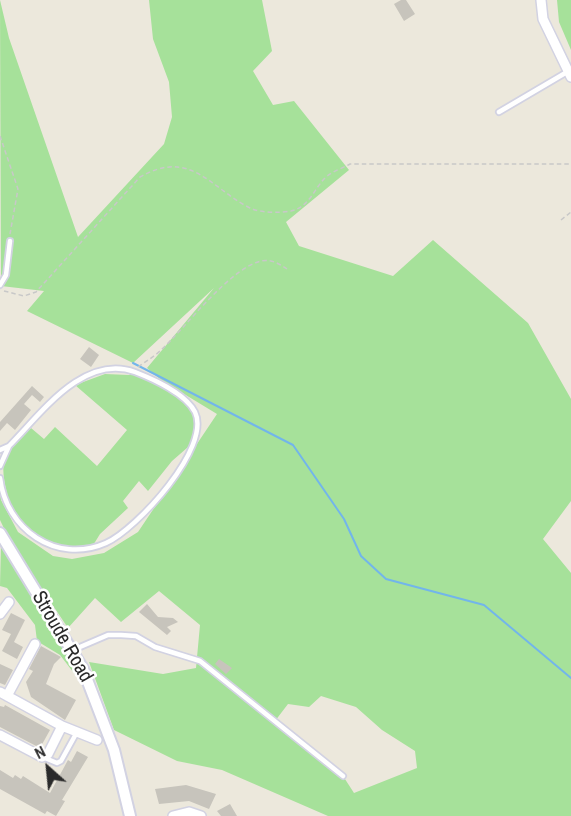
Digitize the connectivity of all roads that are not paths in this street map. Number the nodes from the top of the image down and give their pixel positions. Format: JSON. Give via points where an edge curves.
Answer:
{"nodes":[{"id":1,"x":541,"y":0,"type":"edge"},
{"id":2,"x":569,"y":75,"type":"edge"},
{"id":3,"x":499,"y":112,"type":"dead end"},
{"id":4,"x":10,"y":241,"type":"road end"},
{"id":5,"x":0,"y":285,"type":"edge"},
{"id":6,"x":9,"y":446,"type":"junction"},
{"id":7,"x":0,"y":450,"type":"edge"},
{"id":8,"x":0,"y":466,"type":"edge"},
{"id":9,"x":0,"y":478,"type":"edge"},
{"id":10,"x":0,"y":533,"type":"edge"},
{"id":11,"x":9,"y":602,"type":"dead end"},
{"id":12,"x":0,"y":614,"type":"edge"},
{"id":13,"x":35,"y":644,"type":"dead end"},
{"id":14,"x":73,"y":650,"type":"junction"},
{"id":15,"x":3,"y":694,"type":"edge"},
{"id":16,"x":62,"y":726,"type":"junction"},
{"id":17,"x":77,"y":732,"type":"junction"},
{"id":18,"x":0,"y":735,"type":"edge"},
{"id":19,"x":97,"y":740,"type":"dead end"},
{"id":20,"x":42,"y":757,"type":"junction"},
{"id":21,"x":343,"y":776,"type":"dead end"},
{"id":22,"x":130,"y":816,"type":"edge"},
{"id":23,"x":173,"y":816,"type":"edge"},
{"id":24,"x":201,"y":816,"type":"edge"}],
"edges":[{"from":1,"to":2,"type":"street","via":[[543,18]]},
{"from":2,"to":3,"type":"lane"},
{"from":4,"to":5,"type":"lane","via":[[6,275]]},
{"from":6,"to":7,"type":"lane"},
{"from":6,"to":8,"type":"lane"},
{"from":6,"to":9,"type":"lane","via":[[67,388],[88,375],[111,369],[134,371],[181,397],[194,409],[198,423],[195,441],[184,460],[140,518],[119,535],[92,547],[50,546],[26,532],[3,498]]},
{"from":10,"to":14,"type":"street","name":"Stroude Road"},
{"from":11,"to":12,"type":"street"},
{"from":13,"to":15,"type":"street"},
{"from":14,"to":21,"type":"lane","via":[[108,635],[136,636],[200,661]]},
{"from":14,"to":22,"type":"street","name":"Stroude Road","via":[[104,721]]},
{"from":15,"to":16,"type":"street"},
{"from":16,"to":17,"type":"street"},
{"from":16,"to":20,"type":"street","via":[[48,754]]},
{"from":17,"to":19,"type":"street"},
{"from":17,"to":20,"type":"lane","via":[[61,761]]},
{"from":18,"to":20,"type":"street"},
{"from":23,"to":24,"type":"street","via":[[189,812]]}]}
